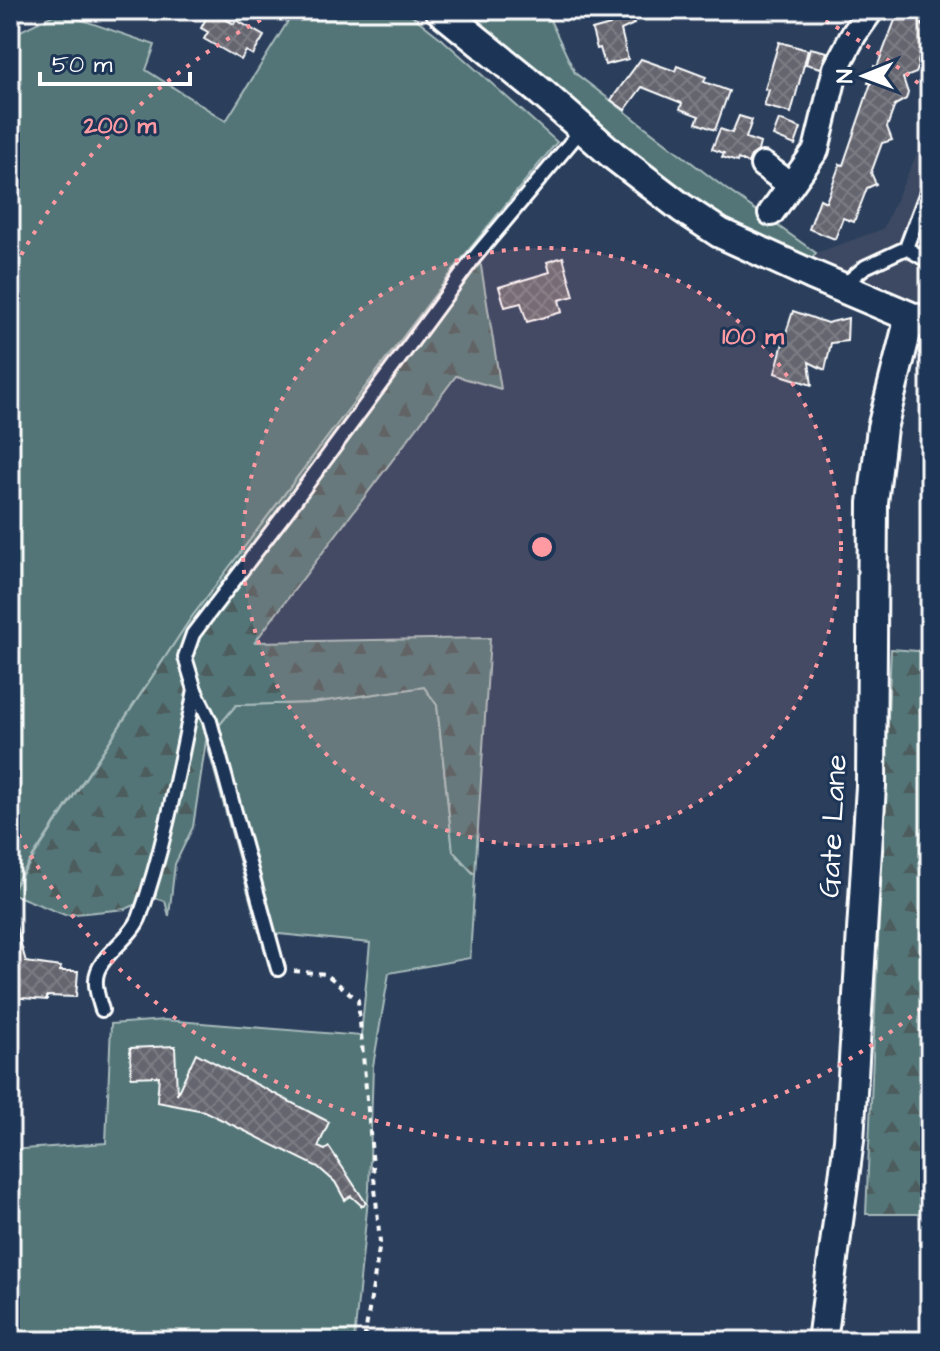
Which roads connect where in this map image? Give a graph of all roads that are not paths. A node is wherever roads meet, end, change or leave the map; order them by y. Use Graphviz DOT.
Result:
graph roads {
  1 [pos="440,10"];
  2 [pos="871,10"];
  3 [pos="582,129"];
  4 [pos="763,165"];
  5 [pos="930,184"];
  6 [pos="791,185"];
  7 [pos="771,213"];
  8 [pos="906,248"];
  9 [pos="930,262"];
  10 [pos="841,287"];
  11 [pos="920,321"];
  12 [pos="195,690"];
  13 [pos="278,969"];
  14 [pos="102,1010"];
  15 [pos="822,1341"];
  1 -- 3 [label="street"];
  2 -- 6 [label="street"];
  3 -- 10 [label="street"];
  3 -- 12 [label="lane"];
  4 -- 6 [label="street"];
  5 -- 8 [label="lane"];
  6 -- 7 [label="street"];
  8 -- 9 [label="lane"];
  8 -- 10 [label="lane"];
  10 -- 11 [label="street"];
  11 -- 15 [label="street, Gate Lane"];
  12 -- 13 [label="lane"];
  12 -- 14 [label="lane"];
}
